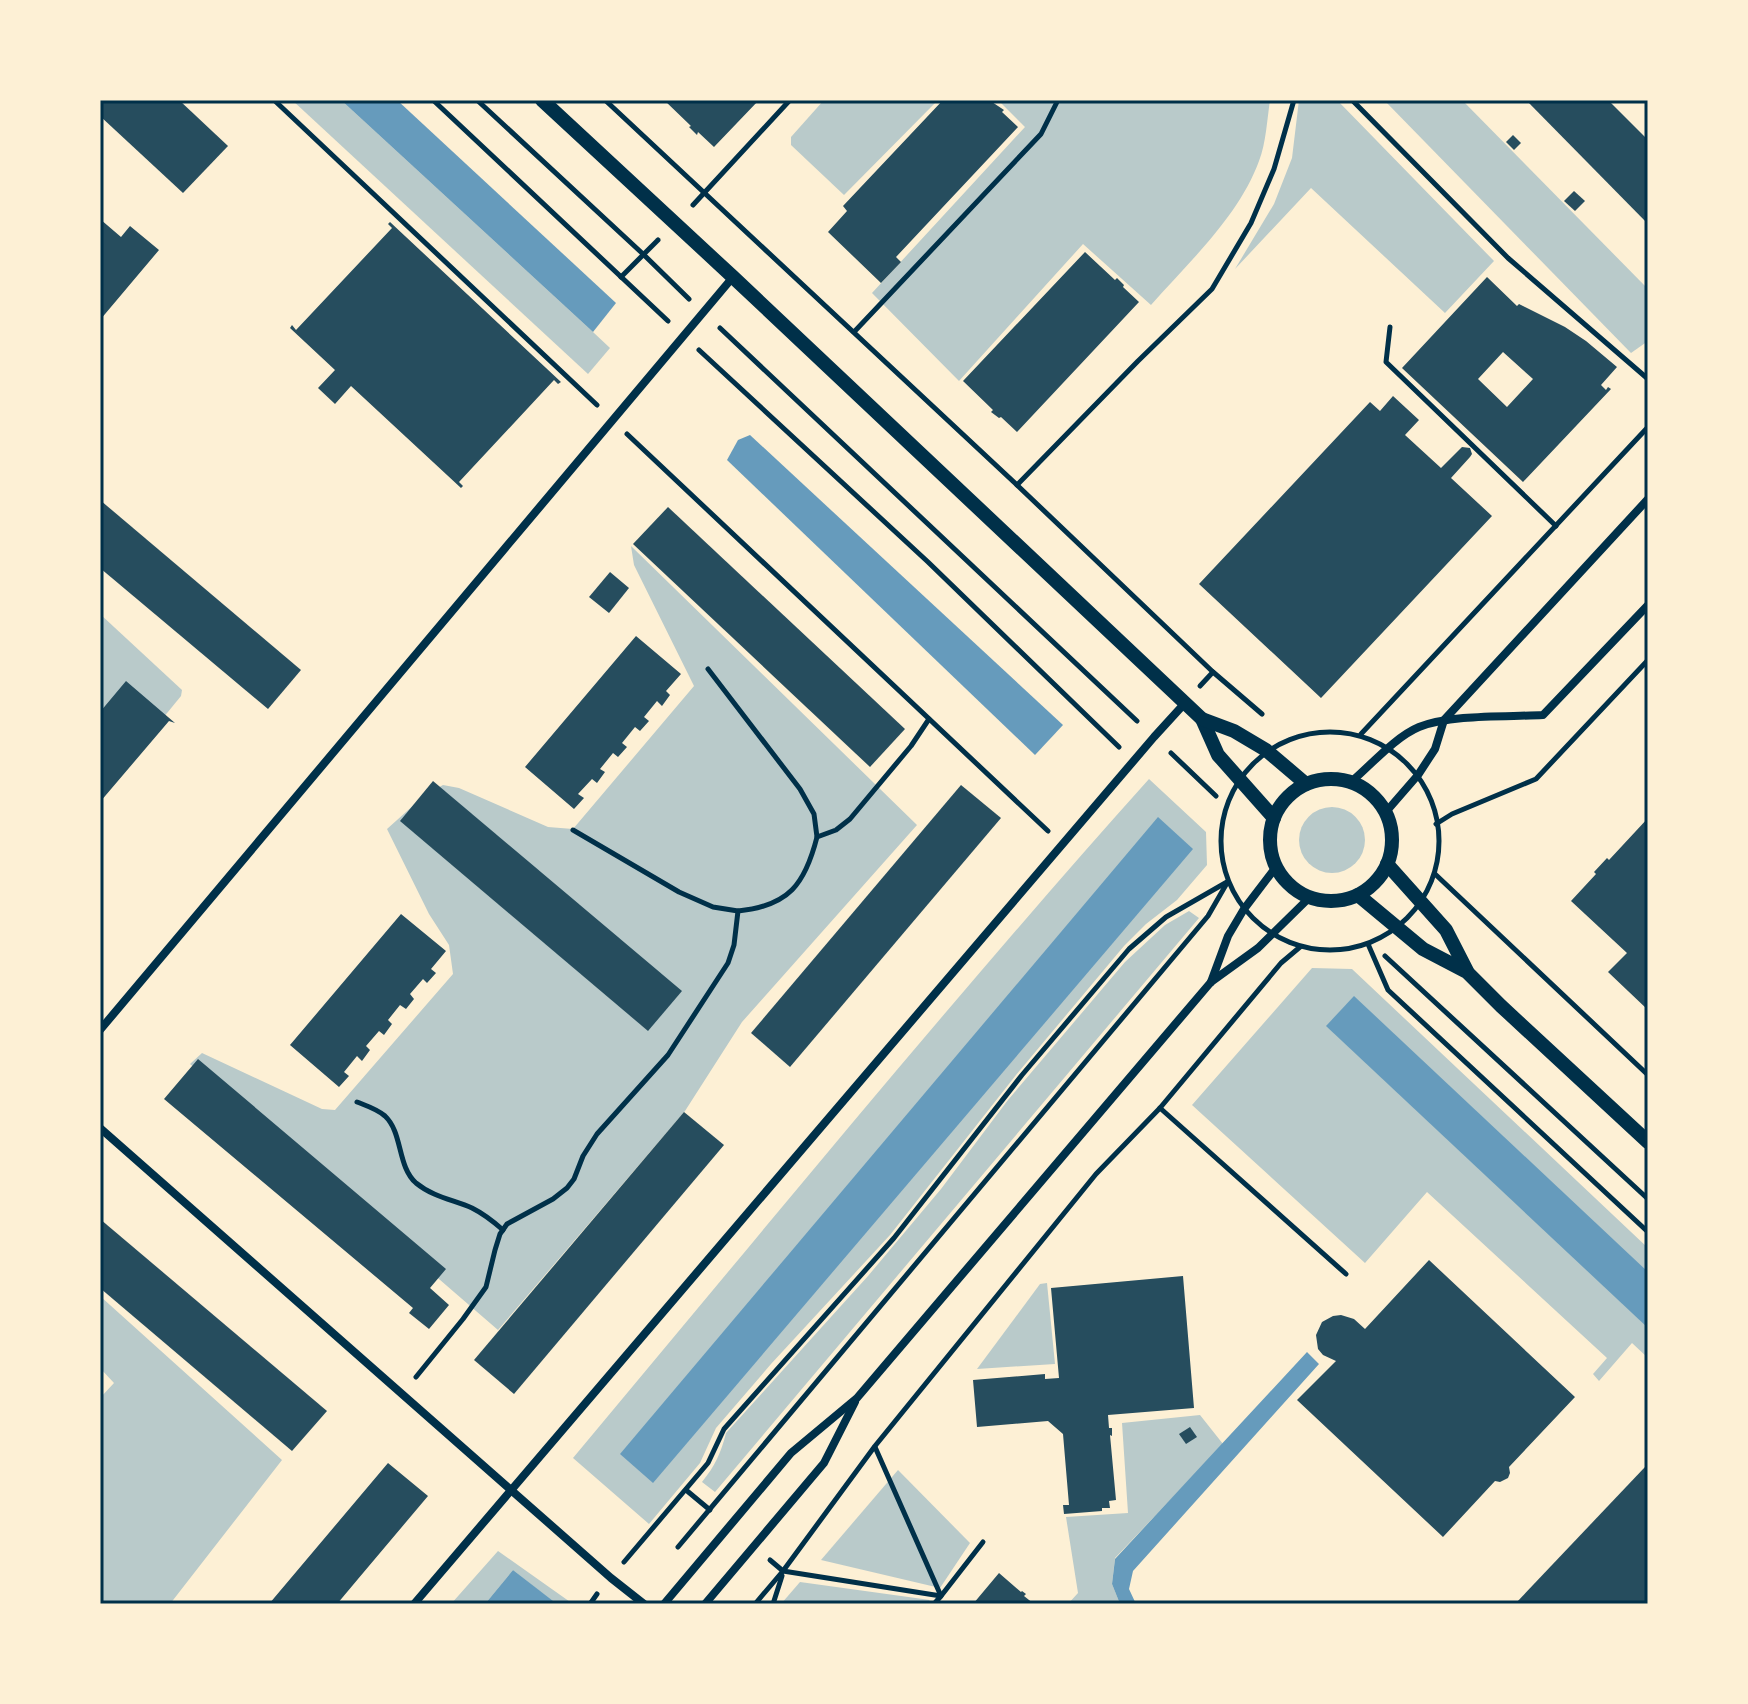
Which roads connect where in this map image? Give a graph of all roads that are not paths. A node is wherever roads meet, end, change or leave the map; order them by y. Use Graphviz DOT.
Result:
graph roads {
  1 [pos="542,100"];
  2 [pos="733,277"];
  3 [pos="1648,499"];
  4 [pos="1648,605"];
  5 [pos="1185,703"];
  6 [pos="1202,719"];
  7 [pos="1444,720"];
  8 [pos="1351,782"];
  9 [pos="1306,784"];
  10 [pos="1385,813"];
  11 [pos="1274,818"];
  12 [pos="1387,864"];
  13 [pos="1276,867"];
  14 [pos="1358,895"];
  15 [pos="1310,897"];
  16 [pos="1467,972"];
  17 [pos="1211,982"];
  18 [pos="100,1030"];
  19 [pos="100,1128"];
  20 [pos="1648,1142"];
  21 [pos="857,1398"];
  22 [pos="511,1489"];
  23 [pos="414,1604"];
  24 [pos="644,1604"];
  25 [pos="664,1604"];
  26 [pos="705,1604"];
  1 -- 2 [label="street"];
  2 -- 5 [label="street"];
  2 -- 18 [label="street"];
  3 -- 7 [label="street"];
  4 -- 7 [label="street"];
  5 -- 6 [label="street"];
  5 -- 22 [label="street"];
  6 -- 9 [label="street"];
  6 -- 11 [label="street"];
  7 -- 8 [label="street"];
  7 -- 10 [label="street"];
  8 -- 9 [label="street"];
  8 -- 10 [label="street"];
  9 -- 11 [label="street"];
  10 -- 12 [label="street"];
  11 -- 13 [label="street"];
  12 -- 14 [label="street"];
  12 -- 16 [label="street"];
  13 -- 15 [label="street"];
  13 -- 17 [label="street"];
  14 -- 15 [label="street"];
  14 -- 16 [label="street"];
  15 -- 17 [label="street"];
  16 -- 20 [label="street"];
  17 -- 21 [label="street"];
  19 -- 22 [label="street"];
  21 -- 25 [label="street"];
  21 -- 26 [label="street"];
  22 -- 23 [label="street"];
  22 -- 24 [label="street"];
}
